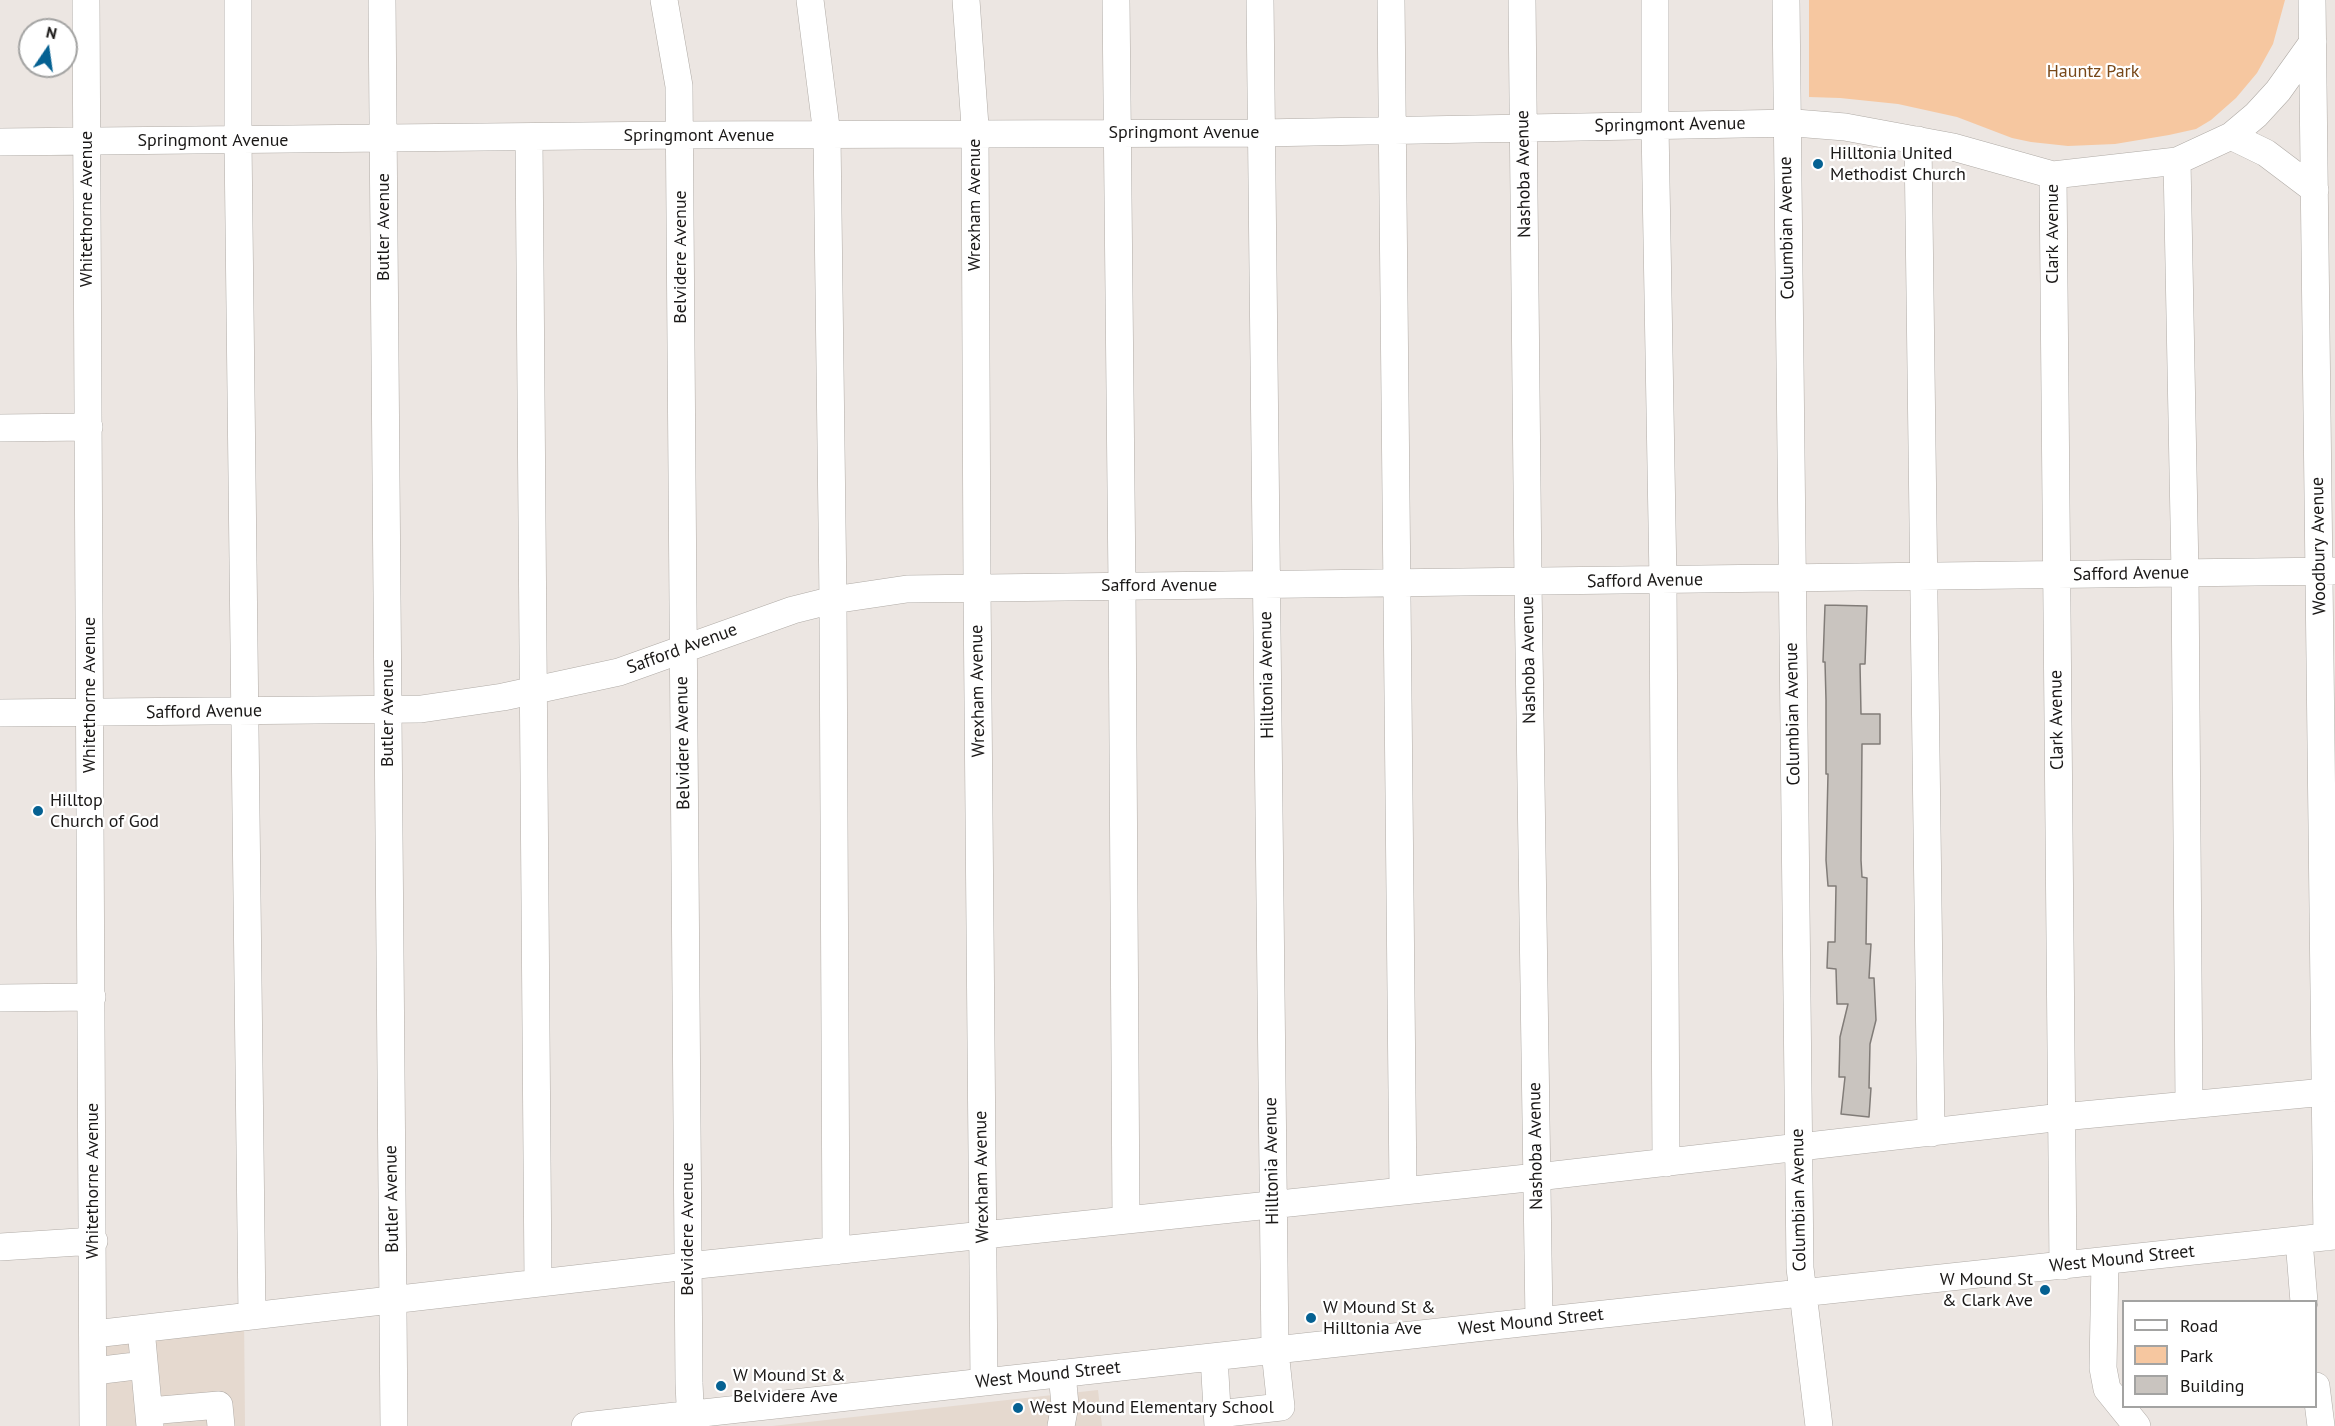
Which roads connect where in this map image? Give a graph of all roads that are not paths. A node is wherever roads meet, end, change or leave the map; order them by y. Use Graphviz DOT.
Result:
graph roads {
  1 [pos="86,0"];
  2 [pos="238,0"];
  3 [pos="382,0"];
  4 [pos="664,0"];
  5 [pos="810,0"];
  6 [pos="966,0"];
  7 [pos="1116,0"];
  8 [pos="1260,0"];
  9 [pos="1390,0"];
  10 [pos="1522,0"];
  11 [pos="1655,0"];
  12 [pos="1786,0"];
  13 [pos="2313,0"];
  14 [pos="2313,42"];
  15 [pos="1786,123"];
  16 [pos="1655,125"];
  17 [pos="1524,127"];
  18 [pos="1390,130"];
  19 [pos="1261,133"];
  20 [pos="975,134"];
  21 [pos="1117,134"];
  22 [pos="680,135"];
  23 [pos="827,135"];
  24 [pos="2231,136"];
  25 [pos="529,138"];
  26 [pos="383,139"];
  27 [pos="1918,140"];
  28 [pos="87,141"];
  29 [pos="238,141"];
  30 [pos="0,142"];
  31 [pos="2177,161"];
  32 [pos="2052,174"];
  33 [pos="2315,190"];
  34 [pos="88,427"];
  35 [pos="0,428"];
  36 [pos="2327,571"];
  37 [pos="2186,573"];
  38 [pos="2056,575"];
  39 [pos="1923,577"];
  40 [pos="1792,579"];
  41 [pos="1663,580"];
  42 [pos="1528,582"];
  43 [pos="1398,584"];
  44 [pos="1266,585"];
  45 [pos="1122,586"];
  46 [pos="977,587"];
  47 [pos="833,600"];
  48 [pos="682,649"];
  49 [pos="533,690"];
  50 [pos="388,709"];
  51 [pos="244,711"];
  52 [pos="0,713"];
  53 [pos="90,713"];
  54 [pos="92,997"];
  55 [pos="0,998"];
  56 [pos="2330,1041"];
  57 [pos="2325,1092"];
  58 [pos="2189,1105"];
  59 [pos="2062,1117"];
  60 [pos="1931,1133"];
  61 [pos="1798,1148"];
  62 [pos="1666,1162"];
  63 [pos="1537,1177"];
  64 [pos="1403,1191"];
  65 [pos="1273,1205"];
  66 [pos="1126,1220"];
  67 [pos="983,1236"];
  68 [pos="2331,1236"];
  69 [pos="94,1240"];
  70 [pos="2299,1240"];
  71 [pos="0,1247"];
  72 [pos="836,1251"];
  73 [pos="2105,1261"];
  74 [pos="688,1266"];
  75 [pos="2063,1266"];
  76 [pos="538,1283"];
  77 [pos="1802,1292"];
  78 [pos="393,1299"];
  79 [pos="2304,1300"];
  80 [pos="252,1316"];
  81 [pos="1539,1321"];
  82 [pos="141,1329"];
  83 [pos="94,1334"];
  84 [pos="1275,1351"];
  85 [pos="1214,1357"];
  86 [pos="144,1365"];
  87 [pos="94,1371"];
  88 [pos="1062,1373"];
  89 [pos="984,1381"];
  90 [pos="2317,1394"];
  91 [pos="2122,1408"];
  92 [pos="2122,1408"];
  93 [pos="149,1419"];
  94 [pos="1218,1420"];
  95 [pos="690,1421"];
  96 [pos="2335,1425"];
  97 [pos="93,1426"];
  98 [pos="221,1426"];
  99 [pos="394,1426"];
  100 [pos="585,1426"];
  101 [pos="1061,1426"];
  102 [pos="1819,1426"];
  103 [pos="2137,1426"];
  104 [pos="2321,1426"];
  105 [pos="2327,1426"];
  1 -- 28 [label="street, Whitethorne Avenue"];
  2 -- 29 [label="street"];
  3 -- 26 [label="street, Butler Avenue"];
  4 -- 22 [label="street, Belvidere Avenue"];
  5 -- 23 [label="street"];
  6 -- 20 [label="street, Wrexham Avenue"];
  7 -- 21 [label="street"];
  8 -- 19 [label="street, Hilltonia Avenue"];
  9 -- 18 [label="street"];
  10 -- 17 [label="street, Nashoba Avenue"];
  11 -- 16 [label="street"];
  12 -- 15 [label="street, Columbian Avenue"];
  13 -- 14 [label="street, Woodbury Avenue"];
  14 -- 24 [label="street, Springmont Avenue"];
  14 -- 33 [label="street, Woodbury Avenue"];
  15 -- 16 [label="street, Springmont Avenue"];
  15 -- 27 [label="street, Springmont Avenue"];
  15 -- 40 [label="street, Columbian Avenue"];
  16 -- 17 [label="street, Springmont Avenue"];
  16 -- 41 [label="street"];
  17 -- 18 [label="street, Springmont Avenue"];
  17 -- 42 [label="street, Nashoba Avenue"];
  18 -- 19 [label="street, Springmont Avenue"];
  18 -- 43 [label="street"];
  19 -- 21 [label="street, Springmont Avenue"];
  19 -- 44 [label="street, Hilltonia Avenue"];
  20 -- 21 [label="street, Springmont Avenue"];
  20 -- 23 [label="street, Springmont Avenue"];
  20 -- 46 [label="street, Wrexham Avenue"];
  21 -- 45 [label="street"];
  22 -- 23 [label="street, Springmont Avenue"];
  22 -- 25 [label="street, Springmont Avenue"];
  22 -- 48 [label="street, Belvidere Avenue"];
  23 -- 47 [label="street"];
  24 -- 31 [label="street, Springmont Avenue"];
  24 -- 33 [label="street"];
  25 -- 26 [label="street, Springmont Avenue"];
  25 -- 49 [label="street"];
  26 -- 29 [label="street, Springmont Avenue"];
  26 -- 50 [label="street, Butler Avenue"];
  27 -- 32 [label="street, Springmont Avenue"];
  27 -- 39 [label="street"];
  28 -- 29 [label="street, Springmont Avenue"];
  28 -- 30 [label="street, Springmont Avenue"];
  28 -- 34 [label="street, Whitethorne Avenue"];
  29 -- 51 [label="street"];
  31 -- 32 [label="street, Springmont Avenue"];
  31 -- 37 [label="street"];
  32 -- 38 [label="street, Clark Avenue"];
  33 -- 36 [label="street, Woodbury Avenue"];
  34 -- 35 [label="street"];
  34 -- 53 [label="street, Whitethorne Avenue"];
  36 -- 37 [label="street, Safford Avenue"];
  36 -- 56 [label="street, Woodbury Avenue"];
  37 -- 38 [label="street, Safford Avenue"];
  37 -- 58 [label="street"];
  38 -- 39 [label="street, Safford Avenue"];
  38 -- 59 [label="street, Clark Avenue"];
  39 -- 40 [label="street, Safford Avenue"];
  39 -- 60 [label="street"];
  40 -- 41 [label="street, Safford Avenue"];
  40 -- 61 [label="street, Columbian Avenue"];
  41 -- 42 [label="street, Safford Avenue"];
  41 -- 62 [label="street"];
  42 -- 43 [label="street, Safford Avenue"];
  42 -- 63 [label="street, Nashoba Avenue"];
  43 -- 44 [label="street, Safford Avenue"];
  43 -- 64 [label="street"];
  44 -- 45 [label="street, Safford Avenue"];
  44 -- 65 [label="street, Hilltonia Avenue"];
  45 -- 46 [label="street, Safford Avenue"];
  45 -- 66 [label="street"];
  46 -- 47 [label="street, Safford Avenue"];
  46 -- 67 [label="street, Wrexham Avenue"];
  47 -- 48 [label="street, Safford Avenue"];
  47 -- 72 [label="street"];
  48 -- 49 [label="street, Safford Avenue"];
  48 -- 74 [label="street, Belvidere Avenue"];
  49 -- 50 [label="street, Safford Avenue"];
  49 -- 76 [label="street"];
  50 -- 51 [label="street, Safford Avenue"];
  50 -- 78 [label="street, Butler Avenue"];
  51 -- 53 [label="street, Safford Avenue"];
  51 -- 80 [label="street"];
  52 -- 53 [label="street, Safford Avenue"];
  53 -- 54 [label="street, Whitethorne Avenue"];
  54 -- 55 [label="street"];
  54 -- 69 [label="street, Whitethorne Avenue"];
  56 -- 57 [label="street, Woodbury Avenue"];
  57 -- 58 [label="street"];
  57 -- 68 [label="street, Woodbury Avenue"];
  58 -- 59 [label="street"];
  59 -- 60 [label="street"];
  59 -- 75 [label="street, Clark Avenue"];
  60 -- 61 [label="street"];
  61 -- 62 [label="street"];
  61 -- 77 [label="street, Columbian Avenue"];
  62 -- 63 [label="street"];
  63 -- 64 [label="street"];
  63 -- 81 [label="street, Nashoba Avenue"];
  64 -- 65 [label="street"];
  65 -- 66 [label="street"];
  65 -- 84 [label="street, Hilltonia Avenue"];
  66 -- 67 [label="street"];
  67 -- 72 [label="street"];
  67 -- 89 [label="street, Wrexham Avenue"];
  68 -- 70 [label="street, West Mound Street"];
  69 -- 71 [label="street"];
  69 -- 83 [label="street, Whitethorne Avenue"];
  70 -- 73 [label="street, West Mound Street"];
  70 -- 79 [label="street"];
  72 -- 74 [label="street"];
  73 -- 75 [label="street, West Mound Street"];
  73 -- 91 [label="street"];
  74 -- 76 [label="street"];
  74 -- 95 [label="street, Belvidere Avenue"];
  75 -- 77 [label="street, West Mound Street"];
  76 -- 78 [label="street"];
  77 -- 81 [label="street, West Mound Street"];
  77 -- 102 [label="street, Columbian Avenue"];
  78 -- 80 [label="street"];
  78 -- 99 [label="street, Butler Avenue"];
  80 -- 82 [label="street"];
  81 -- 84 [label="street, West Mound Street"];
  82 -- 83 [label="street"];
  82 -- 86 [label="street"];
  83 -- 87 [label="street, Whitethorne Avenue"];
  84 -- 85 [label="street, West Mound Street"];
  84 -- 94 [label="street, Hilltonia Avenue"];
  85 -- 88 [label="street, West Mound Street"];
  85 -- 94 [label="street"];
  86 -- 87 [label="street"];
  86 -- 93 [label="street"];
  87 -- 97 [label="street, Whitethorne Avenue"];
  88 -- 89 [label="street, West Mound Street"];
  88 -- 101 [label="street"];
  89 -- 95 [label="street, West Mound Street"];
  90 -- 104 [label="street"];
  92 -- 103 [label="street"];
  93 -- 98 [label="street"];
  95 -- 100 [label="street, West Mound Street"];
  96 -- 105 [label="street"];
}
